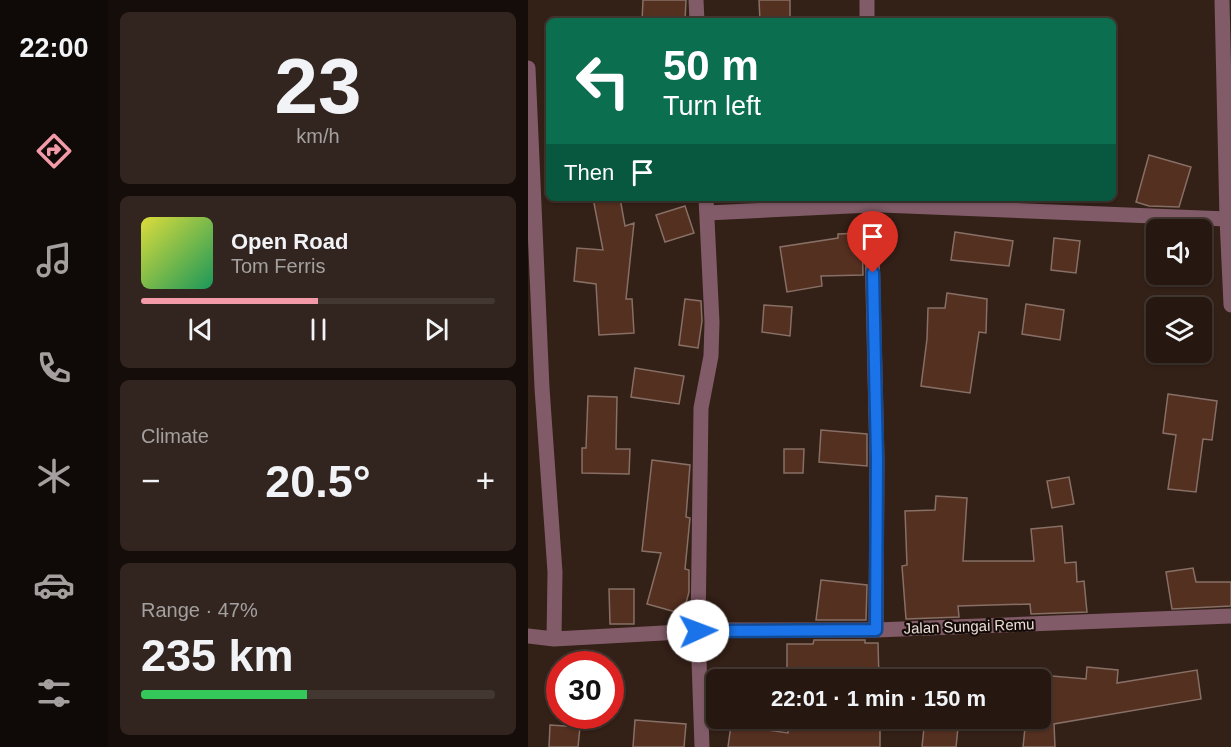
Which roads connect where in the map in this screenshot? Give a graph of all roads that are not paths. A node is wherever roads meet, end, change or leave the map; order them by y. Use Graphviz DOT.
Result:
graph roads {
  1 [pos="696,0"];
  2 [pos="867,0"];
  3 [pos="1222,0"];
  4 [pos="697,18"];
  5 [pos="867,18"];
  6 [pos="528,68"];
  7 [pos="871,201"];
  8 [pos="706,206"];
  9 [pos="1227,219"];
  10 [pos="1231,306"];
  11 [pos="1231,616"];
  12 [pos="876,630"];
  13 [pos="698,631"];
  14 [pos="528,636"];
  15 [pos="554,639"];
  16 [pos="702,747"];
  1 -- 4 [label="street"];
  2 -- 5 [label="street"];
  3 -- 9 [label="street"];
  6 -- 15 [label="street"];
  7 -- 8 [label="street"];
  7 -- 9 [label="street"];
  7 -- 12 [label="street"];
  8 -- 13 [label="street"];
  9 -- 10 [label="street"];
  11 -- 12 [label="street, Jalan Sungai Remu"];
  12 -- 13 [label="street, Jalan Sungai Remu"];
  13 -- 15 [label="street, Jalan Sungai Remu"];
  13 -- 16 [label="street"];
  14 -- 15 [label="street, Jalan Sungai Remu"];
}
